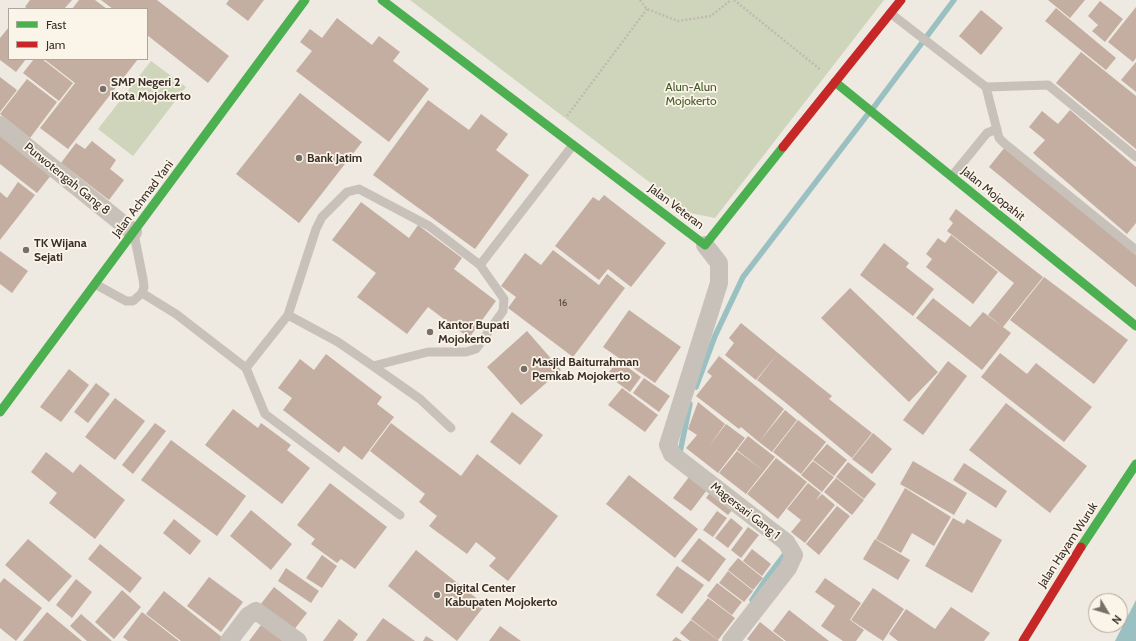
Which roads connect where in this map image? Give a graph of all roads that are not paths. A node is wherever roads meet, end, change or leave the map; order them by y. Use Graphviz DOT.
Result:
graph roads {
  1 [pos="306,0"];
  2 [pos="382,0"];
  3 [pos="900,0"];
  4 [pos="890,13"];
  5 [pos="835,82"];
  6 [pos="986,88"];
  7 [pos="0,125"];
  8 [pos="997,129"];
  9 [pos="573,144"];
  10 [pos="1136,157"];
  11 [pos="952,176"];
  12 [pos="133,232"];
  13 [pos="705,245"];
  14 [pos="1136,250"];
  15 [pos="480,265"];
  16 [pos="95,284"];
  17 [pos="142,293"];
  18 [pos="288,315"];
  19 [pos="1136,326"];
  20 [pos="372,366"];
  21 [pos="246,368"];
  22 [pos="0,412"];
  23 [pos="451,428"];
  24 [pos="1136,464"];
  25 [pos="400,515"];
  26 [pos="228,641"];
  27 [pos="298,641"];
  28 [pos="731,641"];
  29 [pos="1023,641"];
  1 -- 12 [label="street, Jalan Achmad Yani"];
  2 -- 9 [label="street, Jalan Veteran"];
  3 -- 4 [label="street, Jalan Veteran"];
  4 -- 5 [label="street, Jalan Veteran"];
  4 -- 6 [label="lane"];
  5 -- 11 [label="street, Jalan Mojopahit"];
  5 -- 13 [label="street, Jalan Veteran"];
  6 -- 8 [label="lane"];
  6 -- 10 [label="lane"];
  7 -- 12 [label="street, Purwotengah Gang 8"];
  8 -- 11 [label="lane"];
  8 -- 14 [label="lane"];
  9 -- 13 [label="street, Jalan Veteran"];
  9 -- 15 [label="lane"];
  11 -- 19 [label="street, Jalan Mojopahit"];
  12 -- 16 [label="street, Jalan Achmad Yani"];
  12 -- 17 [label="lane"];
  13 -- 28 [label="street, Magersari Gang 1"];
  15 -- 18 [label="lane"];
  15 -- 20 [label="lane"];
  16 -- 17 [label="lane"];
  16 -- 22 [label="street, Jalan Achmad Yani"];
  17 -- 21 [label="lane"];
  18 -- 20 [label="lane"];
  18 -- 21 [label="lane"];
  20 -- 23 [label="lane"];
  21 -- 25 [label="lane"];
  24 -- 29 [label="street, Jalan Hayam Wuruk"];
  26 -- 27 [label="street"];
}
